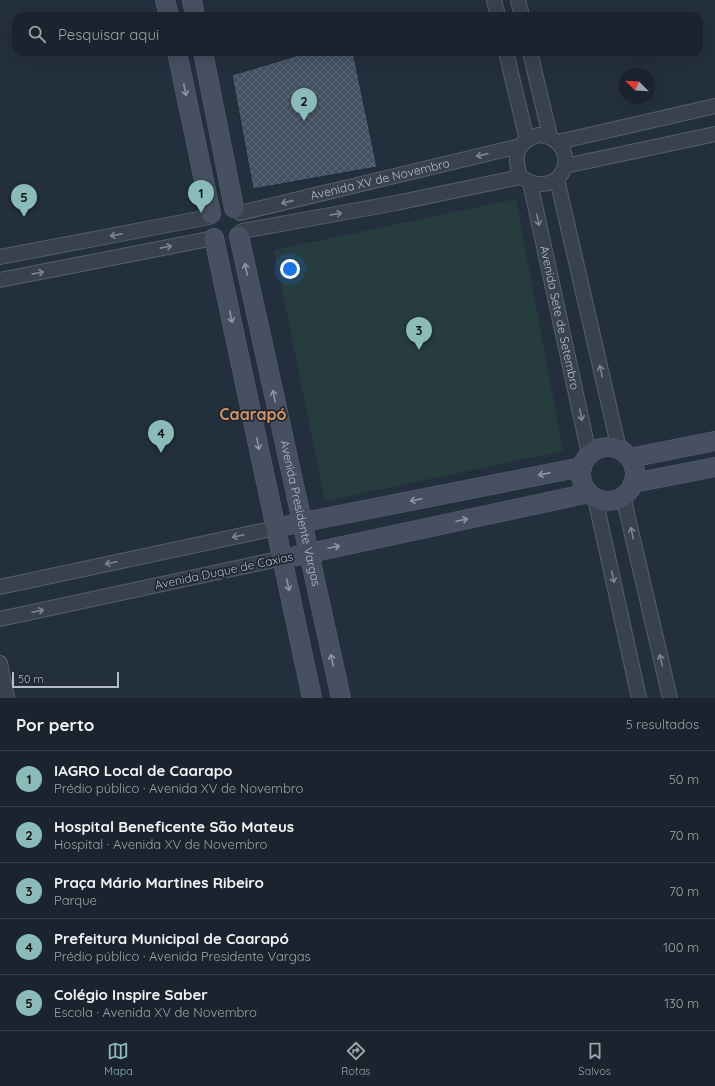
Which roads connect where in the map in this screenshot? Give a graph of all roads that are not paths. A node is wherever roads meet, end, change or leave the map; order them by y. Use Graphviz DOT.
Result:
graph roads {
  1 [pos="165,0"];
  2 [pos="192,0"];
  3 [pos="494,0"];
  4 [pos="518,0"];
  5 [pos="168,12"];
  6 [pos="194,12"];
  7 [pos="497,12"];
  8 [pos="521,12"];
  9 [pos="177,56"];
  10 [pos="204,56"];
  11 [pos="507,56"];
  12 [pos="531,56"];
  13 [pos="715,106"];
  14 [pos="715,134"];
  15 [pos="554,139"];
  16 [pos="523,143"];
  17 [pos="565,166"];
  18 [pos="557,179"];
  19 [pos="525,180"];
  20 [pos="210,215"];
  21 [pos="239,222"];
  22 [pos="214,238"];
  23 [pos="0,257"];
  24 [pos="0,280"];
  25 [pos="715,441"];
  26 [pos="624,454"];
  27 [pos="586,460"];
  28 [pos="715,466"];
  29 [pos="628,490"];
  30 [pos="592,495"];
  31 [pos="302,523"];
  32 [pos="276,528"];
  33 [pos="309,553"];
  34 [pos="283,558"];
  35 [pos="0,587"];
  36 [pos="0,619"];
  37 [pos="0,663"];
  38 [pos="7,698"];
  39 [pos="312,698"];
  40 [pos="341,698"];
  41 [pos="639,698"];
  42 [pos="670,698"];
  1 -- 5 [label="main road"];
  2 -- 6 [label="main road"];
  3 -- 7 [label="street"];
  4 -- 8 [label="street"];
  9 -- 20 [label="main road, one-way"];
  10 -- 21 [label="main road, Avenida Presidente Vargas"];
  11 -- 16 [label="street"];
  12 -- 15 [label="street"];
  13 -- 15 [label="street"];
  14 -- 17 [label="street"];
  15 -- 16 [label="street"];
  15 -- 17 [label="street"];
  16 -- 19 [label="street"];
  16 -- 21 [label="street, Avenida XV de Novembro, one-way"];
  17 -- 18 [label="street"];
  18 -- 19 [label="street"];
  26 -- 18 [label="street, one-way"];
  21 -- 19 [label="street, Avenida XV de Novembro, one-way"];
  19 -- 27 [label="street, Avenida Sete de Setembro, one-way"];
  20 -- 21 [label="main road"];
  20 -- 22 [label="main road"];
  20 -- 23 [label="street, one-way"];
  21 -- 22 [label="main road"];
  31 -- 21 [label="main road, Avenida Presidente Vargas, one-way"];
  24 -- 22 [label="street, one-way"];
  22 -- 32 [label="main road, one-way"];
  25 -- 26 [label="main road"];
  26 -- 27 [label="main road"];
  26 -- 29 [label="main road"];
  27 -- 30 [label="main road"];
  27 -- 31 [label="main road, one-way"];
  28 -- 29 [label="main road"];
  29 -- 30 [label="main road"];
  42 -- 29 [label="street, one-way"];
  33 -- 30 [label="main road, Avenida Duque de Caxias, one-way"];
  30 -- 41 [label="street, one-way"];
  31 -- 32 [label="main road"];
  31 -- 33 [label="main road, Avenida Presidente Vargas"];
  32 -- 34 [label="main road"];
  32 -- 35 [label="street, one-way"];
  33 -- 34 [label="main road, Avenida Duque de Caxias"];
  40 -- 33 [label="main road, Avenida Presidente Vargas, one-way"];
  36 -- 34 [label="street, Avenida Duque de Caxias, one-way"];
  34 -- 39 [label="main road, one-way"];
  37 -- 38 [label="street"];
}
